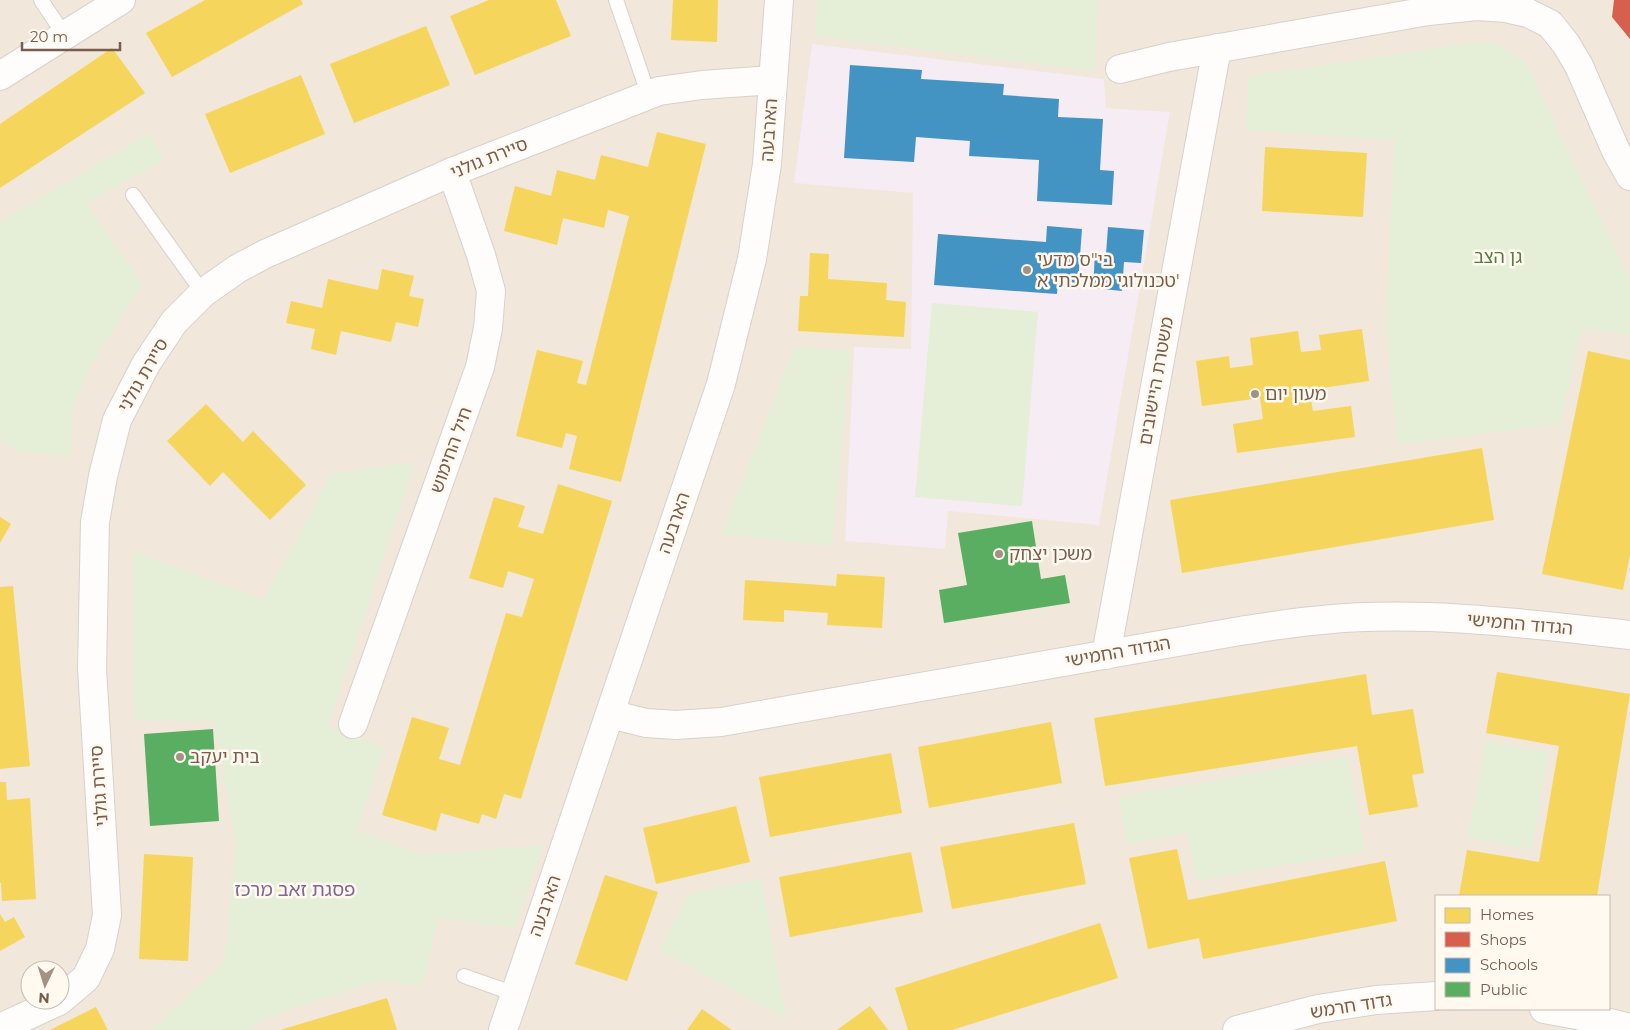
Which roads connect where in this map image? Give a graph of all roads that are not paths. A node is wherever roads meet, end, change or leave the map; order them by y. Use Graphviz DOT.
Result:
graph roads {
  1 [pos="41,0"];
  2 [pos="121,0"];
  3 [pos="616,0"];
  4 [pos="779,0"];
  5 [pos="65,36"];
  6 [pos="1218,48"];
  7 [pos="1120,68"];
  8 [pos="0,76"];
  9 [pos="773,80"];
  10 [pos="649,96"];
  11 [pos="452,172"];
  12 [pos="1630,176"];
  13 [pos="133,195"];
  14 [pos="203,293"];
  15 [pos="1630,635"];
  16 [pos="1106,654"];
  17 [pos="610,714"];
  18 [pos="353,724"];
  19 [pos="464,976"];
  20 [pos="515,994"];
  21 [pos="1435,996"];
  22 [pos="1550,1010"];
  23 [pos="1629,1024"];
  24 [pos="0,1028"];
  25 [pos="503,1030"];
  26 [pos="1237,1030"];
  1 -- 5 [label="lane"];
  2 -- 5 [label="street"];
  3 -- 10 [label="lane"];
  4 -- 9 [label="street, הארבעה"];
  5 -- 8 [label="street"];
  6 -- 7 [label="street"];
  6 -- 12 [label="street"];
  6 -- 16 [label="street, משטרת היישובים"];
  9 -- 10 [label="street, סיירת גולני"];
  9 -- 17 [label="street, הארבעה"];
  10 -- 11 [label="street, סיירת גולני"];
  11 -- 14 [label="street, סיירת גולני"];
  11 -- 18 [label="street, חיל החימוש"];
  13 -- 14 [label="lane"];
  14 -- 24 [label="street, סיירת גולני"];
  15 -- 16 [label="street, הגדוד החמישי"];
  16 -- 17 [label="street, הגדוד החמישי"];
  17 -- 20 [label="street, הארבעה"];
  19 -- 20 [label="lane"];
  20 -- 25 [label="street, הארבעה"];
  21 -- 26 [label="street, גדוד חרמש"];
  22 -- 23 [label="street"];
}
